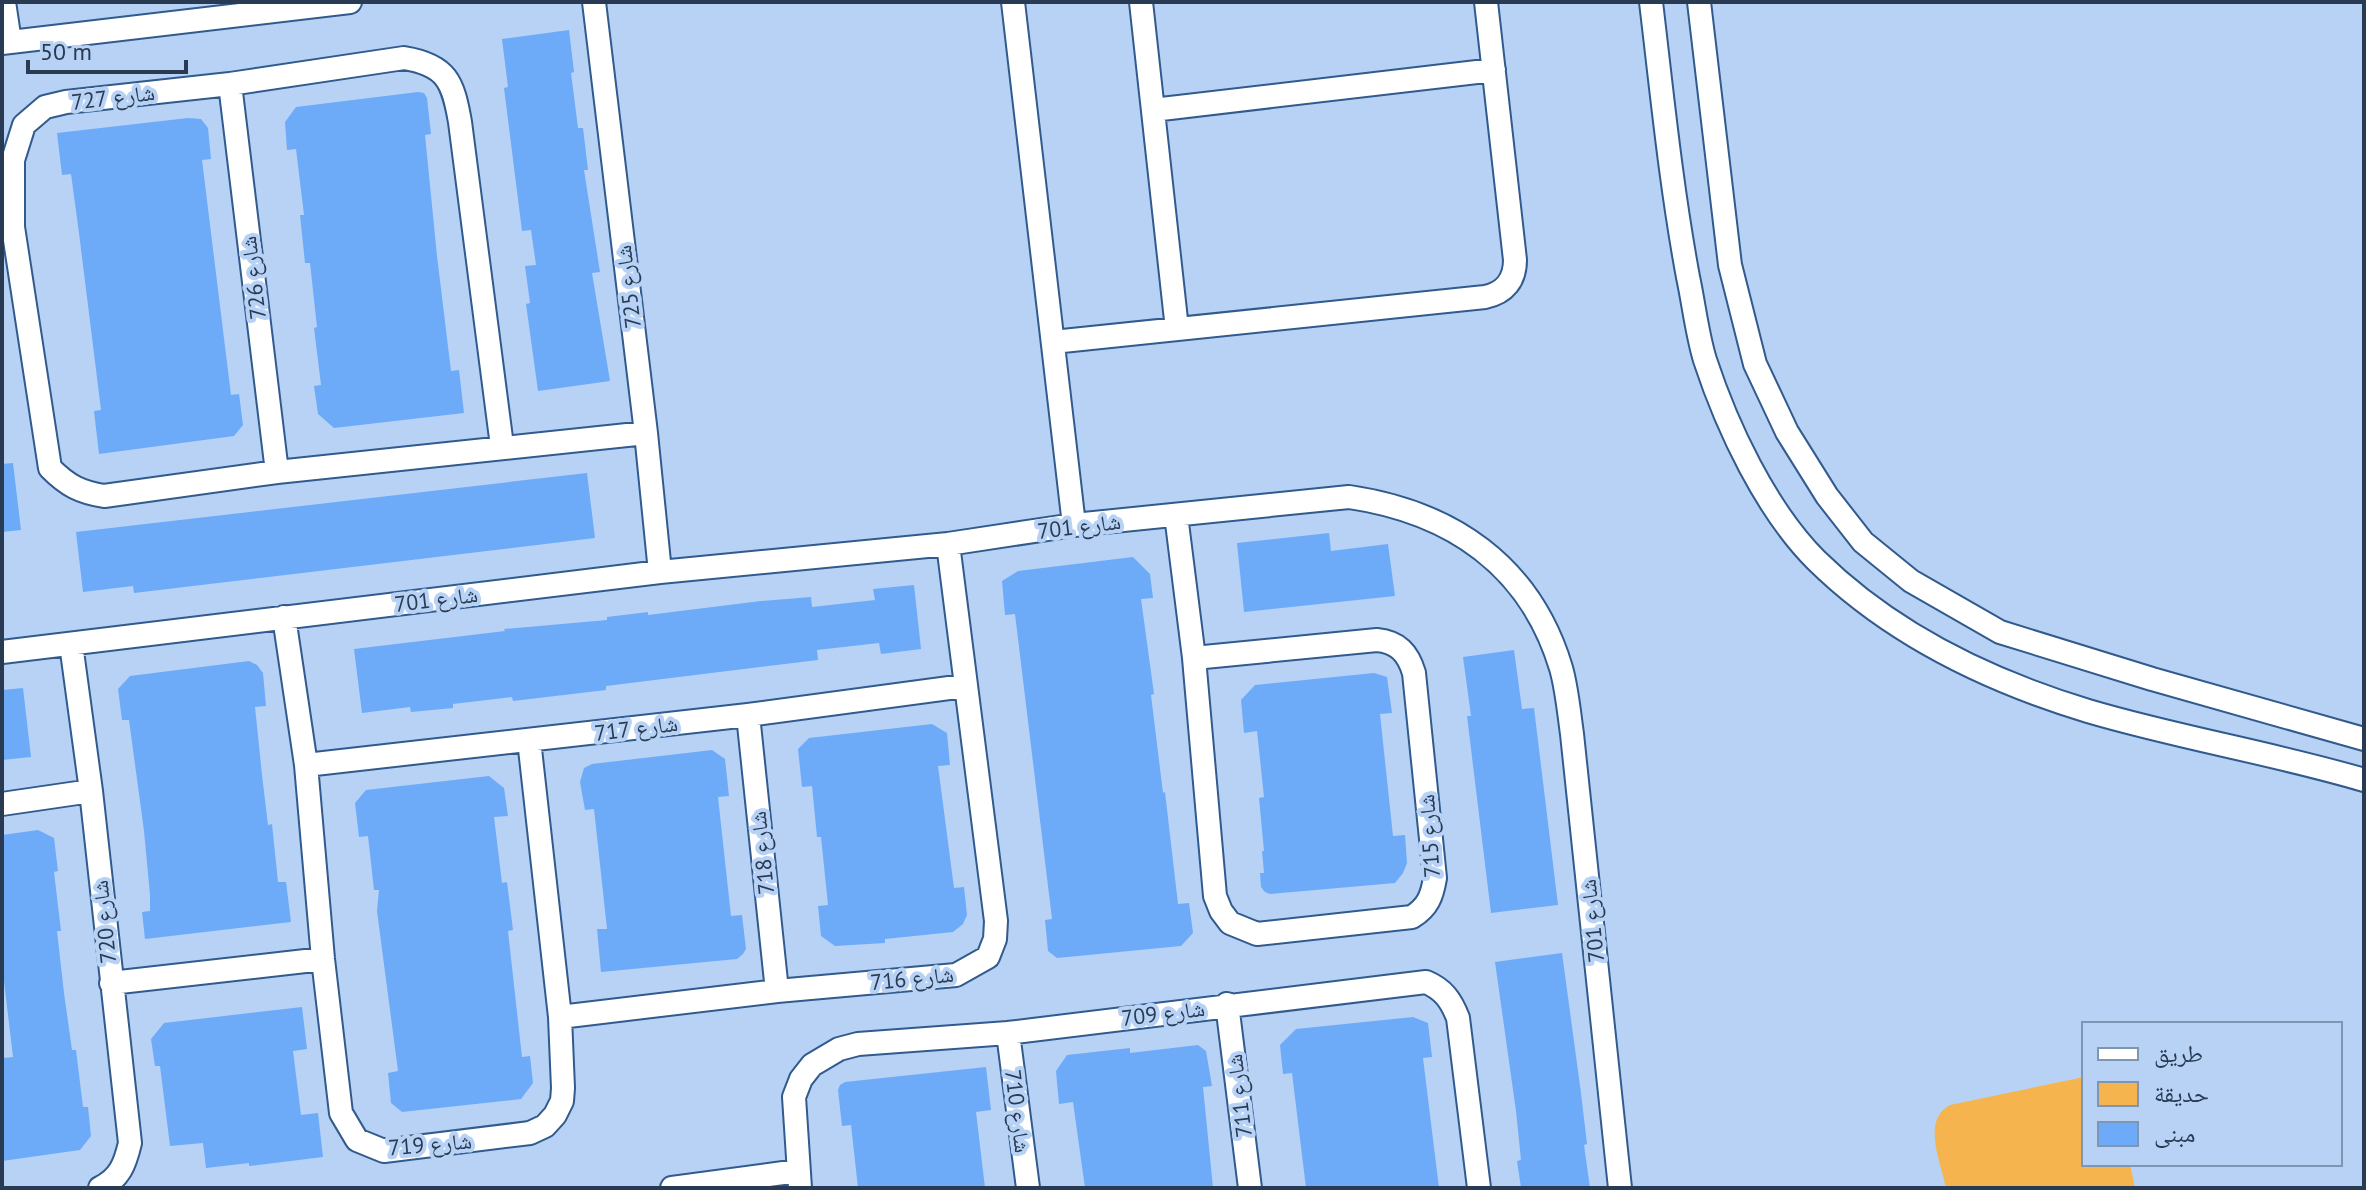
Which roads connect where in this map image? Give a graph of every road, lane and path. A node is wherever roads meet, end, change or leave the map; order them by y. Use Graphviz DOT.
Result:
graph roads {
  1 [pos="4,2"];
  2 [pos="350,2"];
  3 [pos="594,2"];
  4 [pos="1013,2"];
  5 [pos="1141,2"];
  6 [pos="1486,2"];
  7 [pos="1651,2"];
  8 [pos="1699,2"];
  9 [pos="219,9"];
  10 [pos="6,42"];
  11 [pos="1494,70"];
  12 [pos="230,84"];
  13 [pos="1153,110"];
  14 [pos="7,228"];
  15 [pos="1177,329"];
  16 [pos="1053,342"];
  17 [pos="646,433"];
  18 [pos="502,446"];
  19 [pos="277,472"];
  20 [pos="1176,515"];
  21 [pos="1074,525"];
  22 [pos="948,544"];
  23 [pos="660,572"];
  24 [pos="284,617"];
  25 [pos="71,644"];
  26 [pos="2,652"];
  27 [pos="1194,658"];
  28 [pos="964,686"];
  29 [pos="748,715"];
  30 [pos="2364,739"];
  31 [pos="529,740"];
  32 [pos="306,765"];
  33 [pos="2364,780"];
  34 [pos="91,791"];
  35 [pos="2,804"];
  36 [pos="323,959"];
  37 [pos="111,983"];
  38 [pos="777,991"];
  39 [pos="1227,1004"];
  40 [pos="560,1017"];
  41 [pos="1008,1033"];
  42 [pos="799,1180"];
  43 [pos="100,1188"];
  44 [pos="672,1188"];
  45 [pos="1028,1188"];
  46 [pos="1250,1188"];
  47 [pos="1479,1188"];
  48 [pos="1620,1188"];
  1 -- 10 [label="street"];
  2 -- 9 [label="street"];
  3 -- 17 [label="street, شارع 725"];
  4 -- 16 [label="street"];
  5 -- 13 [label="street"];
  6 -- 11 [label="street"];
  7 -- 33 [label="street"];
  8 -- 30 [label="street"];
  9 -- 10 [label="street"];
  11 -- 13 [label="street"];
  11 -- 15 [label="street"];
  12 -- 14 [label="street, شارع 727"];
  12 -- 18 [label="street, شارع 727"];
  12 -- 19 [label="street, شارع 726"];
  13 -- 15 [label="street"];
  14 -- 19 [label="street, شارع 727"];
  15 -- 16 [label="street"];
  16 -- 21 [label="street"];
  17 -- 18 [label="street, شارع 727"];
  17 -- 23 [label="street, شارع 725"];
  18 -- 19 [label="street, شارع 727"];
  20 -- 21 [label="street, شارع 701"];
  20 -- 27 [label="street, شارع 715"];
  20 -- 48 [label="street, شارع 701"];
  21 -- 22 [label="street, شارع 701"];
  22 -- 23 [label="street, شارع 701"];
  22 -- 28 [label="street, شارع 716"];
  23 -- 24 [label="street, شارع 701"];
  24 -- 25 [label="street, شارع 701"];
  24 -- 32 [label="street, شارع 719"];
  25 -- 26 [label="street, شارع 701"];
  25 -- 34 [label="street, شارع 720"];
  27 -- 27 [label="street, شارع 715"];
  28 -- 29 [label="street, شارع 717"];
  28 -- 38 [label="street, شارع 716"];
  29 -- 31 [label="street, شارع 717"];
  29 -- 38 [label="street, شارع 718"];
  31 -- 32 [label="street, شارع 717"];
  31 -- 40 [label="street, شارع 719"];
  32 -- 36 [label="street, شارع 719"];
  34 -- 35 [label="street"];
  34 -- 37 [label="street, شارع 720"];
  36 -- 37 [label="street"];
  36 -- 40 [label="street, شارع 719"];
  37 -- 43 [label="street, شارع 720"];
  38 -- 40 [label="street, شارع 716"];
  39 -- 41 [label="street, شارع 709"];
  39 -- 46 [label="street, شارع 711"];
  39 -- 47 [label="street, شارع 709"];
  41 -- 42 [label="street, شارع 709"];
  41 -- 45 [label="street, شارع 710"];
  42 -- 44 [label="street"];
}
